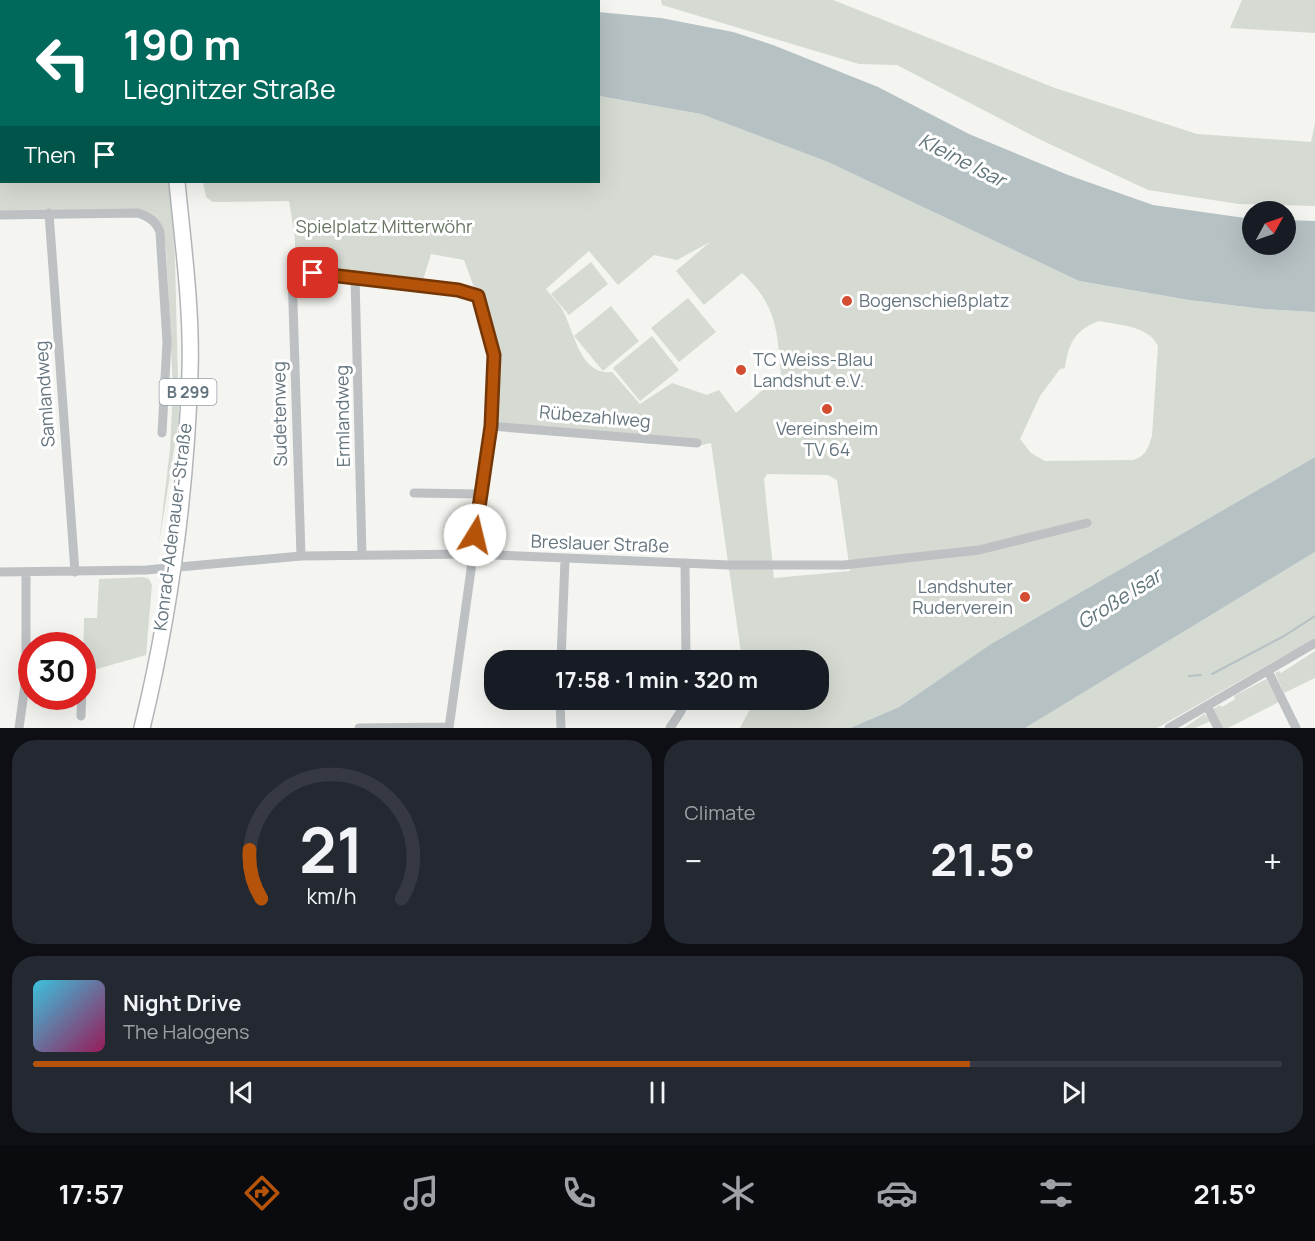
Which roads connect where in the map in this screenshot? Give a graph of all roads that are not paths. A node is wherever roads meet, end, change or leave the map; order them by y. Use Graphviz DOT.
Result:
graph roads {
  1 [pos="177,183"];
  2 [pos="49,213"];
  3 [pos="0,215"];
  4 [pos="355,277"];
  5 [pos="491,426"];
  6 [pos="162,433"];
  7 [pos="697,443"];
  8 [pos="414,493"];
  9 [pos="481,494"];
  10 [pos="1087,523"];
  11 [pos="472,554"];
  12 [pos="362,555"];
  13 [pos="301,556"];
  14 [pos="565,560"];
  15 [pos="684,563"];
  16 [pos="172,567"];
  17 [pos="0,572"];
  18 [pos="26,572"];
  19 [pos="75,573"];
  20 [pos="28,632"];
  21 [pos="1315,643"];
  22 [pos="561,650"];
  23 [pos="686,650"];
  24 [pos="1269,671"];
  25 [pos="1207,706"];
  26 [pos="23,710"];
  27 [pos="81,710"];
  28 [pos="561,710"];
  29 [pos="680,710"];
  30 [pos="81,716"];
  31 [pos="449,727"];
  32 [pos="671,727"];
  33 [pos="19,728"];
  34 [pos="142,728"];
  35 [pos="359,728"];
  36 [pos="561,728"];
  37 [pos="1169,728"];
  38 [pos="1218,728"];
  39 [pos="1296,728"];
  1 -- 16 [label="main road, Konrad-Adenauer-Straße / B 299"];
  2 -- 3 [label="street"];
  2 -- 6 [label="street"];
  2 -- 19 [label="street, Samlandweg"];
  4 -- 5 [label="street"];
  4 -- 12 [label="street, Ermlandweg"];
  4 -- 13 [label="street, Sudetenweg"];
  5 -- 7 [label="street, Rübezahlweg"];
  5 -- 9 [label="street"];
  8 -- 9 [label="street"];
  9 -- 11 [label="street"];
  10 -- 15 [label="street, Breslauer Straße"];
  11 -- 12 [label="street, Breslauer Straße"];
  11 -- 14 [label="street, Breslauer Straße"];
  11 -- 31 [label="street"];
  12 -- 13 [label="street, Breslauer Straße"];
  13 -- 16 [label="street, Breslauer Straße"];
  14 -- 15 [label="street, Breslauer Straße"];
  14 -- 22 [label="street"];
  15 -- 23 [label="street"];
  16 -- 19 [label="street, Breslauer Straße"];
  16 -- 34 [label="main road, Konrad-Adenauer-Straße / B 299"];
  17 -- 18 [label="street, Breslauer Straße"];
  18 -- 19 [label="street, Breslauer Straße"];
  18 -- 20 [label="street"];
  21 -- 24 [label="street"];
  24 -- 25 [label="street"];
  24 -- 39 [label="street"];
  25 -- 37 [label="street"];
  25 -- 38 [label="street"];
  26 -- 33 [label="street"];
  27 -- 30 [label="street"];
  28 -- 36 [label="street"];
  29 -- 32 [label="street"];
  31 -- 35 [label="street"];
}
